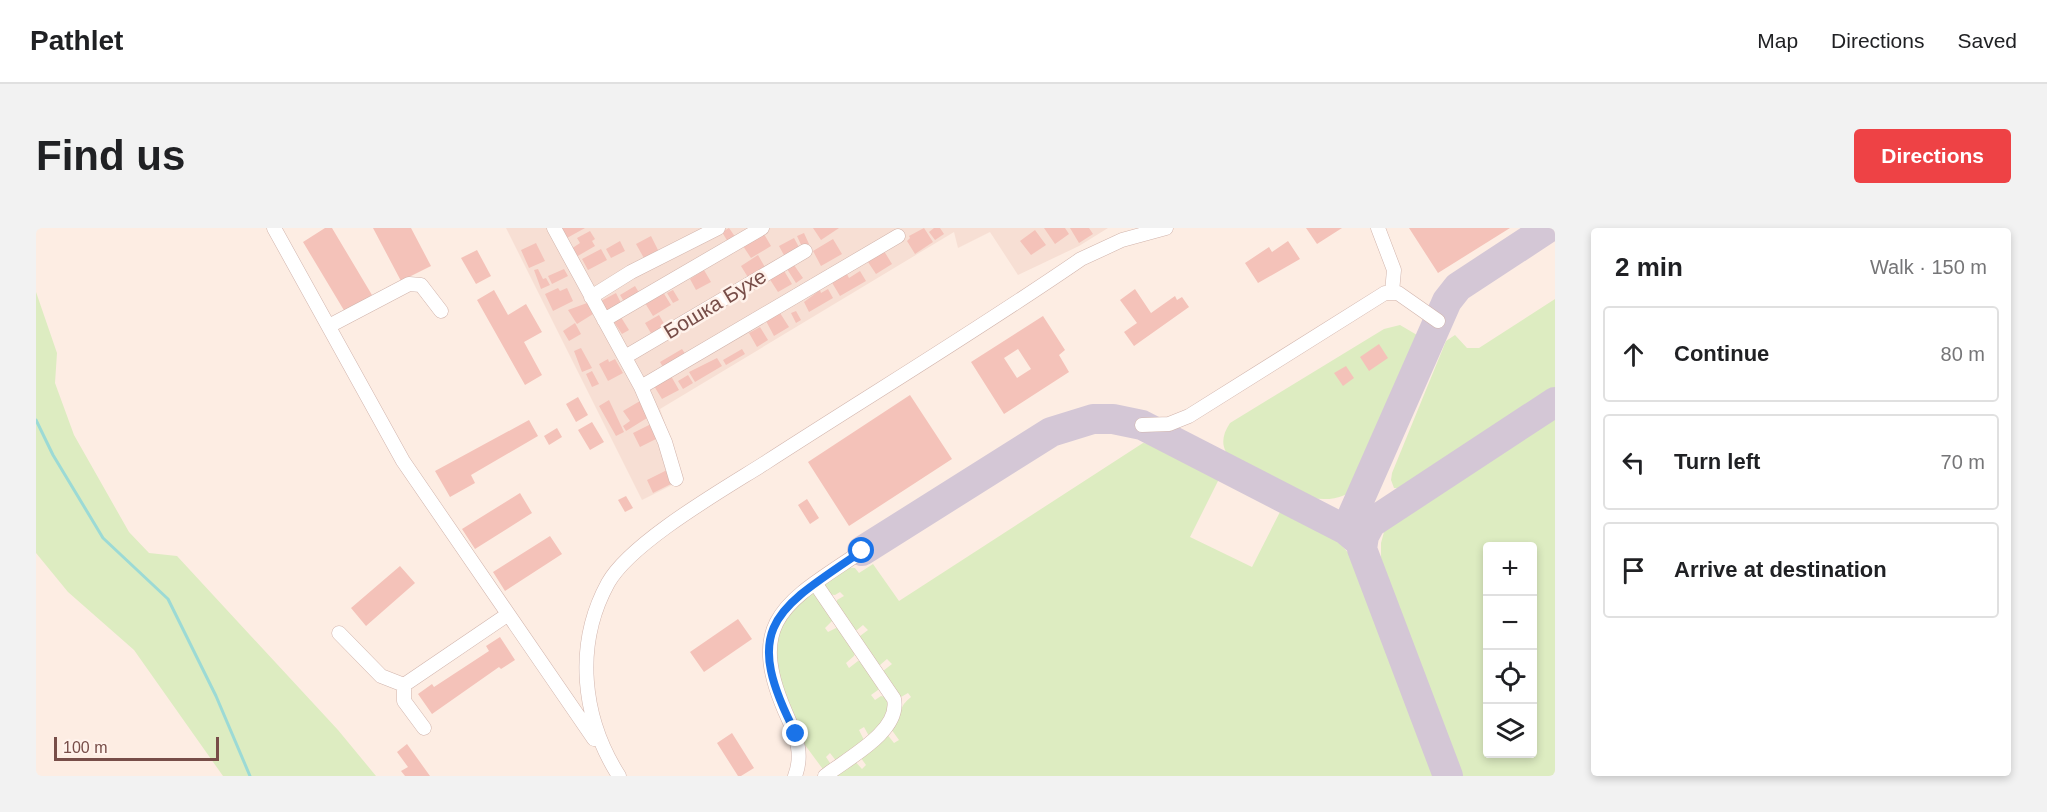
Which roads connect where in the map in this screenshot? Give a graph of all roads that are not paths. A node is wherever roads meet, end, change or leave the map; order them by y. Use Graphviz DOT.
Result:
graph roads {
  1 [pos="274,228"];
  2 [pos="554,228"];
  3 [pos="718,228"];
  4 [pos="762,228"];
  5 [pos="1166,228"];
  6 [pos="1378,228"];
  7 [pos="898,236"];
  8 [pos="805,250"];
  9 [pos="1392,291"];
  10 [pos="591,297"];
  11 [pos="441,311"];
  12 [pos="603,320"];
  13 [pos="1438,321"];
  14 [pos="329,326"];
  15 [pos="625,357"];
  16 [pos="642,387"];
  17 [pos="1142,425"];
  18 [pos="676,478"];
  19 [pos="862,551"];
  20 [pos="815,583"];
  21 [pos="507,615"];
  22 [pos="339,633"];
  23 [pos="404,685"];
  24 [pos="424,728"];
  25 [pos="612,764"];
  26 [pos="620,776"];
  27 [pos="795,776"];
  28 [pos="825,776"];
  1 -- 14 [label="street"];
  2 -- 10 [label="street"];
  3 -- 10 [label="street"];
  4 -- 12 [label="street"];
  5 -- 25 [label="street"];
  6 -- 9 [label="street"];
  7 -- 16 [label="street"];
  8 -- 15 [label="street, Бошка Бухе"];
  9 -- 13 [label="street"];
  9 -- 17 [label="street"];
  10 -- 12 [label="street"];
  11 -- 14 [label="street"];
  12 -- 15 [label="street"];
  14 -- 21 [label="street"];
  15 -- 16 [label="street"];
  16 -- 18 [label="street"];
  19 -- 20 [label="street"];
  20 -- 27 [label="street"];
  20 -- 28 [label="street"];
  21 -- 23 [label="street"];
  21 -- 25 [label="street"];
  22 -- 23 [label="street"];
  23 -- 24 [label="street"];
  25 -- 26 [label="street"];
}
